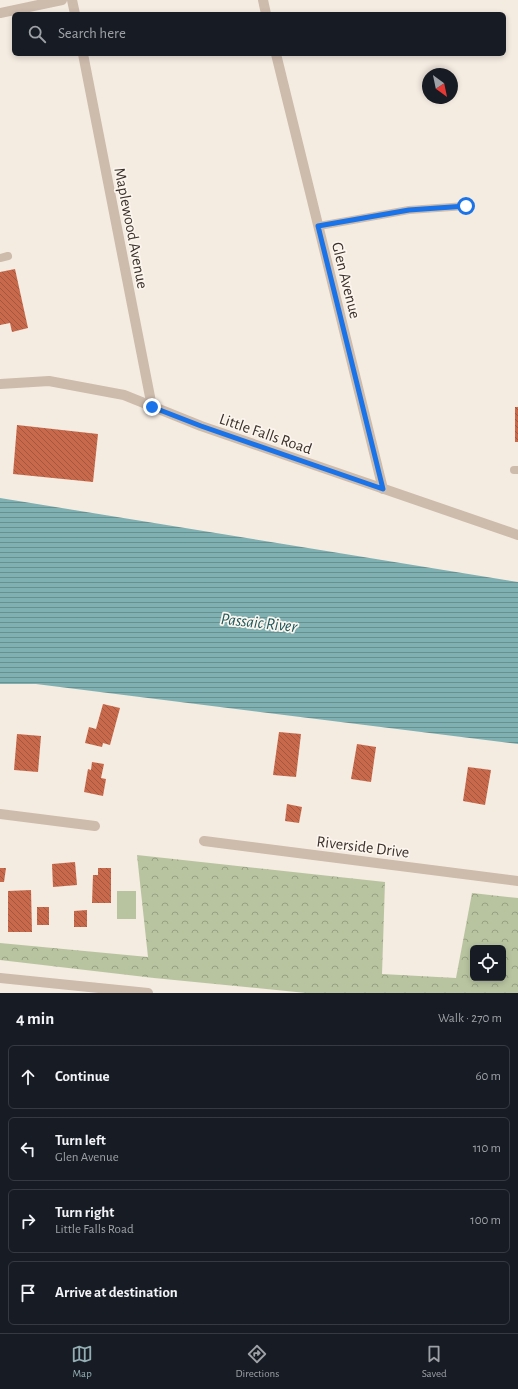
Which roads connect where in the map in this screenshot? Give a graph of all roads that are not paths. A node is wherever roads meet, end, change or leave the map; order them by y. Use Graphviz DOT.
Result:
graph roads {
  1 [pos="62,0"];
  2 [pos="72,0"];
  3 [pos="263,0"];
  4 [pos="75,12"];
  5 [pos="266,12"];
  6 [pos="0,13"];
  7 [pos="83,56"];
  8 [pos="276,56"];
  9 [pos="466,206"];
  10 [pos="318,226"];
  11 [pos="0,384"];
  12 [pos="152,407"];
  13 [pos="383,489"];
  14 [pos="518,535"];
  15 [pos="0,814"];
  16 [pos="95,826"];
  17 [pos="204,841"];
  18 [pos="518,880"];
  19 [pos="0,978"];
  20 [pos="148,993"];
  1 -- 6 [label="street"];
  2 -- 4 [label="street"];
  3 -- 5 [label="street"];
  7 -- 12 [label="street, Maplewood Avenue"];
  8 -- 10 [label="street, Glen Avenue"];
  9 -- 10 [label="lane"];
  10 -- 13 [label="street, Glen Avenue"];
  11 -- 12 [label="street, Little Falls Road"];
  12 -- 13 [label="street, Little Falls Road"];
  13 -- 14 [label="street, Little Falls Road"];
  15 -- 16 [label="street"];
  17 -- 18 [label="street, Riverside Drive"];
  19 -- 20 [label="street"];
}
